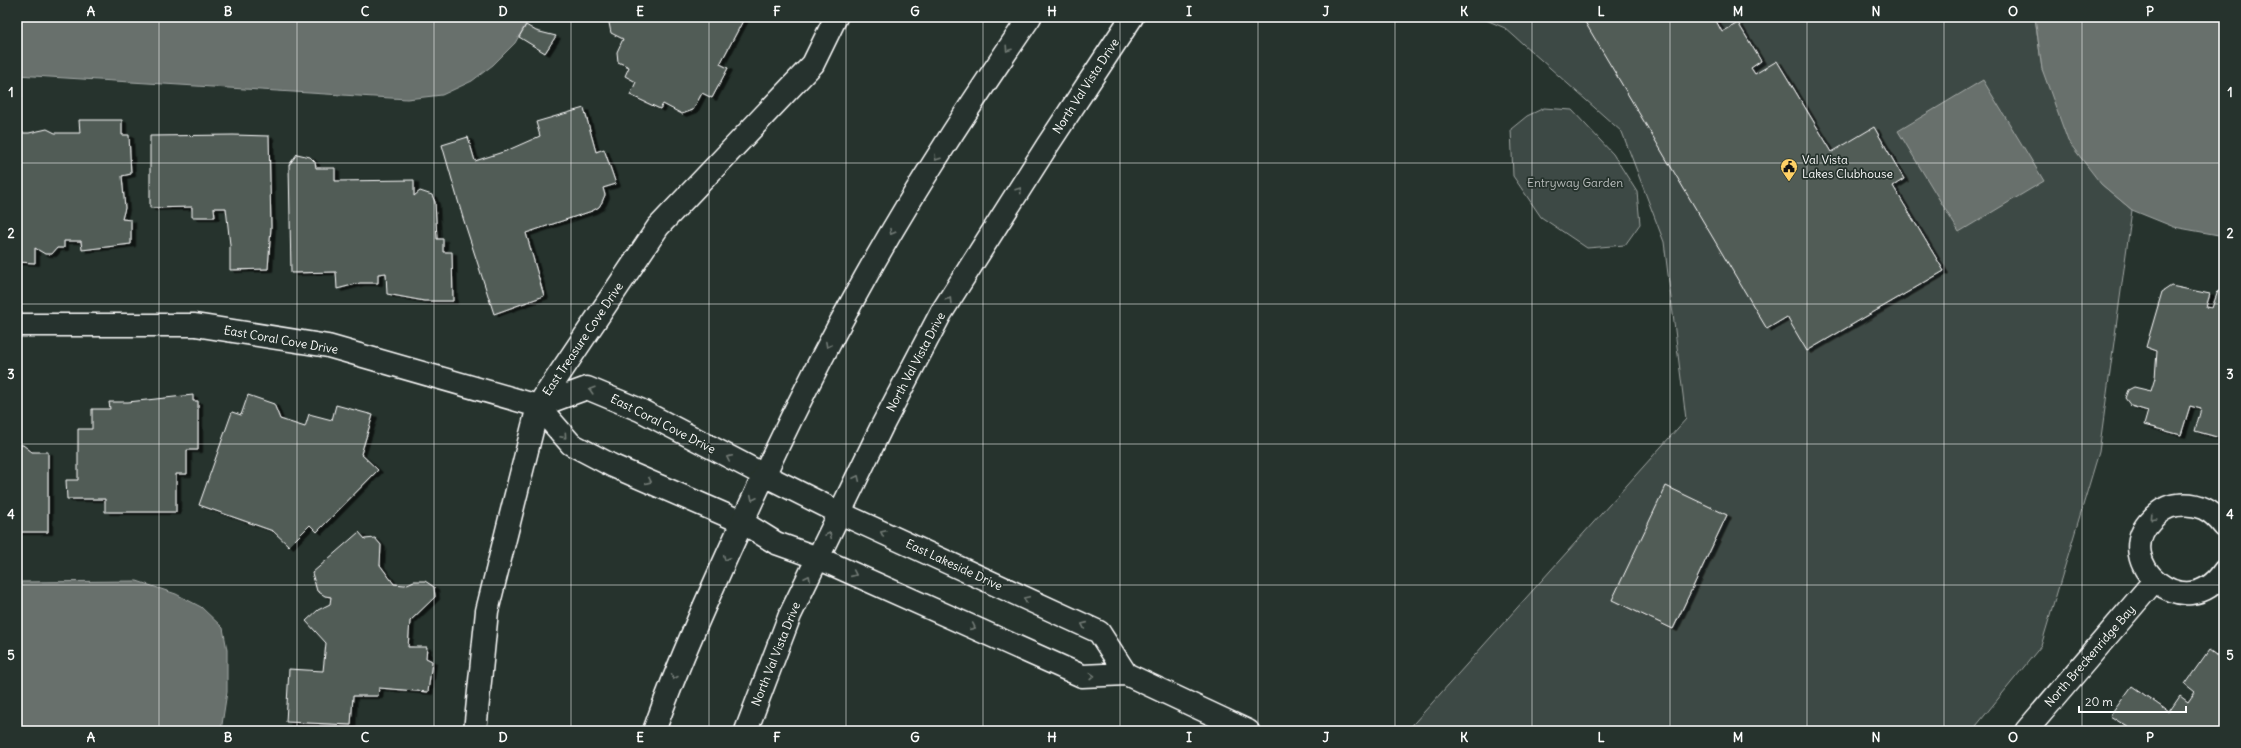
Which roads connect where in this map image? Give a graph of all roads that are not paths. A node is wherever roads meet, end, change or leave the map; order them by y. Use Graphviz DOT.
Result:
graph roads {
  1 [pos="836,17"];
  2 [pos="1030,17"];
  3 [pos="1132,17"];
  4 [pos="17,325"];
  5 [pos="538,406"];
  6 [pos="764,475"];
  7 [pos="840,513"];
  8 [pos="742,522"];
  9 [pos="2224,526"];
  10 [pos="818,558"];
  11 [pos="2224,571"];
  12 [pos="2154,581"];
  13 [pos="1126,674"];
  14 [pos="475,731"];
  15 [pos="654,731"];
  16 [pos="746,731"];
  17 [pos="1248,731"];
  18 [pos="2026,731"];
  1 -- 5 [label="street, East Treasure Cove Drive"];
  2 -- 6 [label="street, one-way"];
  7 -- 3 [label="street, North Val Vista Drive, one-way"];
  4 -- 5 [label="street, East Coral Cove Drive"];
  6 -- 5 [label="street, East Coral Cove Drive, one-way"];
  5 -- 8 [label="street, one-way"];
  5 -- 14 [label="street, East Treasure Cove Drive"];
  6 -- 7 [label="street, East Lakeside Drive"];
  6 -- 8 [label="street, one-way"];
  10 -- 7 [label="street, North Val Vista Drive, one-way"];
  13 -- 7 [label="street, East Lakeside Drive, one-way"];
  8 -- 10 [label="street"];
  8 -- 15 [label="street, one-way"];
  9 -- 12 [label="street, one-way"];
  10 -- 13 [label="street, one-way"];
  16 -- 10 [label="street, North Val Vista Drive, one-way"];
  11 -- 12 [label="street"];
  12 -- 18 [label="street, North Breckenridge Bay"];
  13 -- 17 [label="street"];
}
